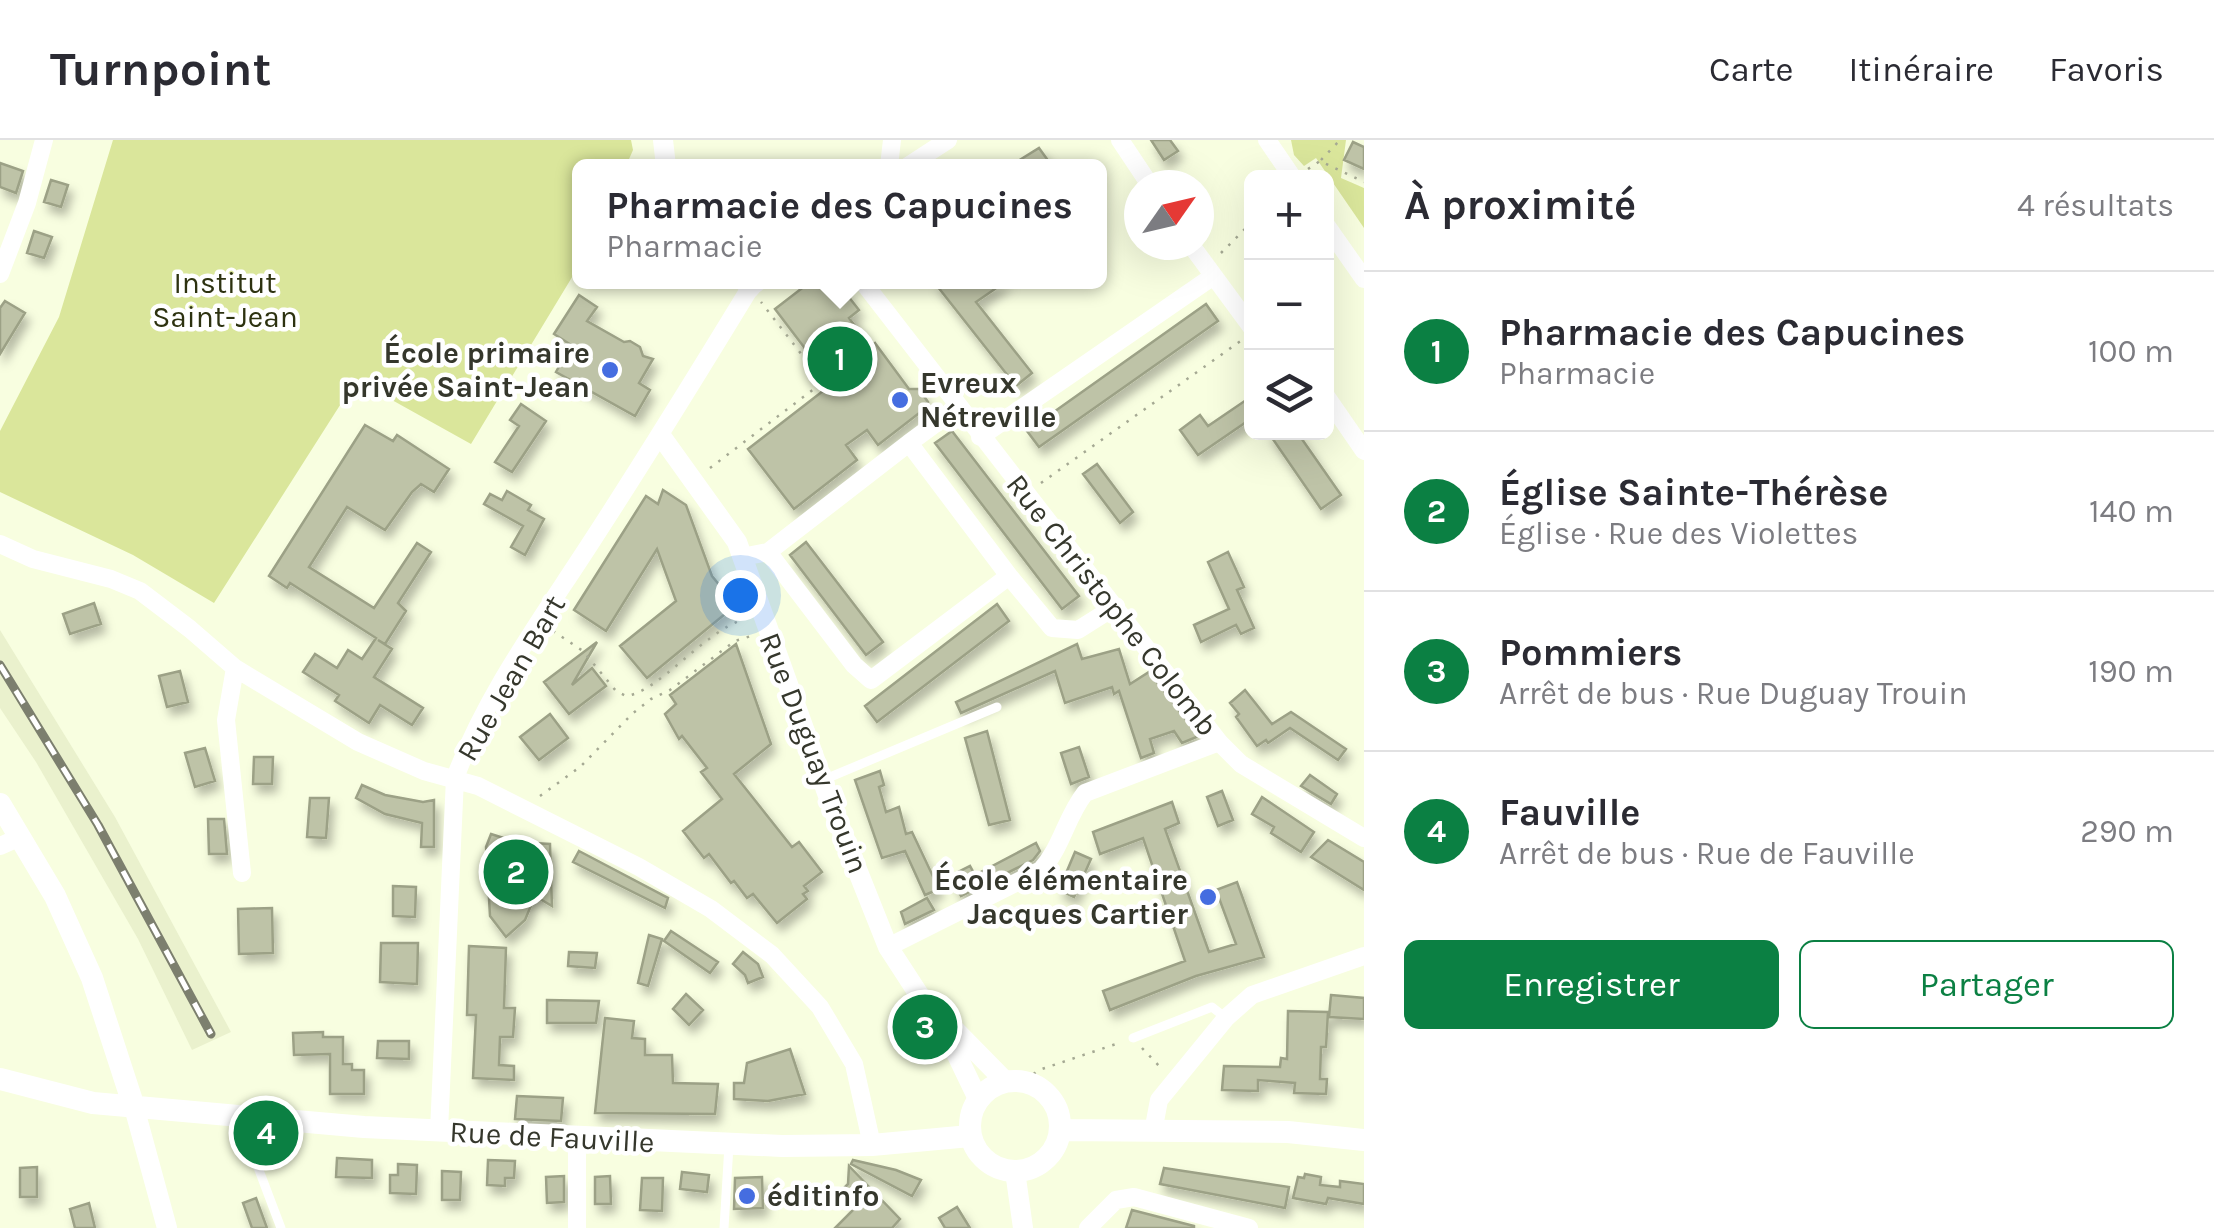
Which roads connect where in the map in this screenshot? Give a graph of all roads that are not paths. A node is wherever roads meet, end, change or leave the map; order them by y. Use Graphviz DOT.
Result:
graph roads {
  1 [pos="44,140"];
  2 [pos="948,140"];
  3 [pos="1120,140"];
  4 [pos="1267,140"];
  5 [pos="919,159"];
  6 [pos="1140,170"];
  7 [pos="1296,170"];
  8 [pos="1334,236"];
  9 [pos="1201,260"];
  10 [pos="1210,273"];
  11 [pos="0,274"];
  12 [pos="1364,279"];
  13 [pos="748,289"];
  14 [pos="868,289"];
  15 [pos="1244,320"];
  16 [pos="958,406"];
  17 [pos="1334,407"];
  18 [pos="661,436"];
  19 [pos="980,437"];
  20 [pos="909,443"];
  21 [pos="1364,450"];
  22 [pos="0,544"];
  23 [pos="768,552"];
  24 [pos="742,557"];
  25 [pos="1009,576"];
  26 [pos="1116,606"];
  27 [pos="235,668"];
  28 [pos="997,707"];
  29 [pos="1219,742"];
  30 [pos="455,778"];
  31 [pos="823,780"];
  32 [pos="0,804"];
  33 [pos="1364,838"];
  34 [pos="10,842"];
  35 [pos="242,873"];
  36 [pos="888,948"];
  37 [pos="1364,956"];
  38 [pos="903,970"];
  39 [pos="1226,1018"];
  40 [pos="1133,1038"];
  41 [pos="0,1079"];
  42 [pos="1014,1081"];
  43 [pos="978,1098"];
  44 [pos="134,1107"];
  45 [pos="239,1117"];
  46 [pos="1061,1130"];
  47 [pos="439,1131"];
  48 [pos="1153,1132"];
  49 [pos="970,1136"];
  50 [pos="577,1138"];
  51 [pos="1364,1140"];
  52 [pos="872,1144"];
  53 [pos="729,1145"];
  54 [pos="1014,1172"];
  55 [pos="166,1228"];
  56 [pos="281,1228"];
  57 [pos="577,1228"];
  58 [pos="724,1228"];
  59 [pos="1022,1228"];
  60 [pos="1088,1228"];
  61 [pos="1249,1228"];
  1 -- 11 [label="street"];
  2 -- 5 [label="street"];
  3 -- 6 [label="street"];
  4 -- 7 [label="street"];
  8 -- 12 [label="street"];
  9 -- 10 [label="street"];
  10 -- 15 [label="street"];
  10 -- 19 [label="street"];
  13 -- 18 [label="street, Rue Jean Bart"];
  14 -- 16 [label="street, Rue Christophe Colomb"];
  16 -- 19 [label="street, Rue Christophe Colomb"];
  16 -- 20 [label="street"];
  17 -- 21 [label="street"];
  18 -- 24 [label="street, Rue Duguay Trouin"];
  18 -- 30 [label="street, Rue Jean Bart"];
  19 -- 26 [label="street, Rue Christophe Colomb"];
  20 -- 23 [label="street"];
  20 -- 25 [label="street"];
  22 -- 27 [label="street"];
  23 -- 24 [label="street"];
  23 -- 25 [label="street"];
  24 -- 31 [label="street, Rue Duguay Trouin"];
  25 -- 26 [label="street"];
  26 -- 29 [label="street, Rue Christophe Colomb"];
  27 -- 30 [label="street"];
  27 -- 35 [label="street"];
  28 -- 31 [label="lane"];
  29 -- 33 [label="street, Rue Christophe Colomb"];
  29 -- 36 [label="street"];
  30 -- 47 [label="street, Rue Jean Bart"];
  30 -- 52 [label="street"];
  31 -- 36 [label="street, Rue Duguay Trouin"];
  32 -- 34 [label="main road"];
  34 -- 44 [label="main road"];
  36 -- 38 [label="street, Rue Duguay Trouin"];
  37 -- 39 [label="street"];
  38 -- 42 [label="street, Rue Duguay Trouin"];
  38 -- 43 [label="street, Rue Duguay Trouin"];
  39 -- 40 [label="lane"];
  39 -- 48 [label="street"];
  41 -- 44 [label="main road, Rue de Fauville"];
  42 -- 43 [label="main road"];
  42 -- 46 [label="main road"];
  43 -- 49 [label="main road"];
  44 -- 45 [label="main road, Rue de Fauville"];
  44 -- 55 [label="street"];
  45 -- 47 [label="main road, Rue de Fauville"];
  45 -- 56 [label="lane"];
  46 -- 48 [label="main road"];
  46 -- 54 [label="main road"];
  47 -- 50 [label="main road, Rue de Fauville"];
  48 -- 51 [label="main road"];
  49 -- 52 [label="main road, Rue de Fauville"];
  49 -- 54 [label="main road"];
  50 -- 53 [label="main road, Rue de Fauville"];
  50 -- 57 [label="street"];
  52 -- 53 [label="main road, Rue de Fauville"];
  53 -- 58 [label="lane"];
  54 -- 59 [label="street"];
  60 -- 61 [label="street"];
}
